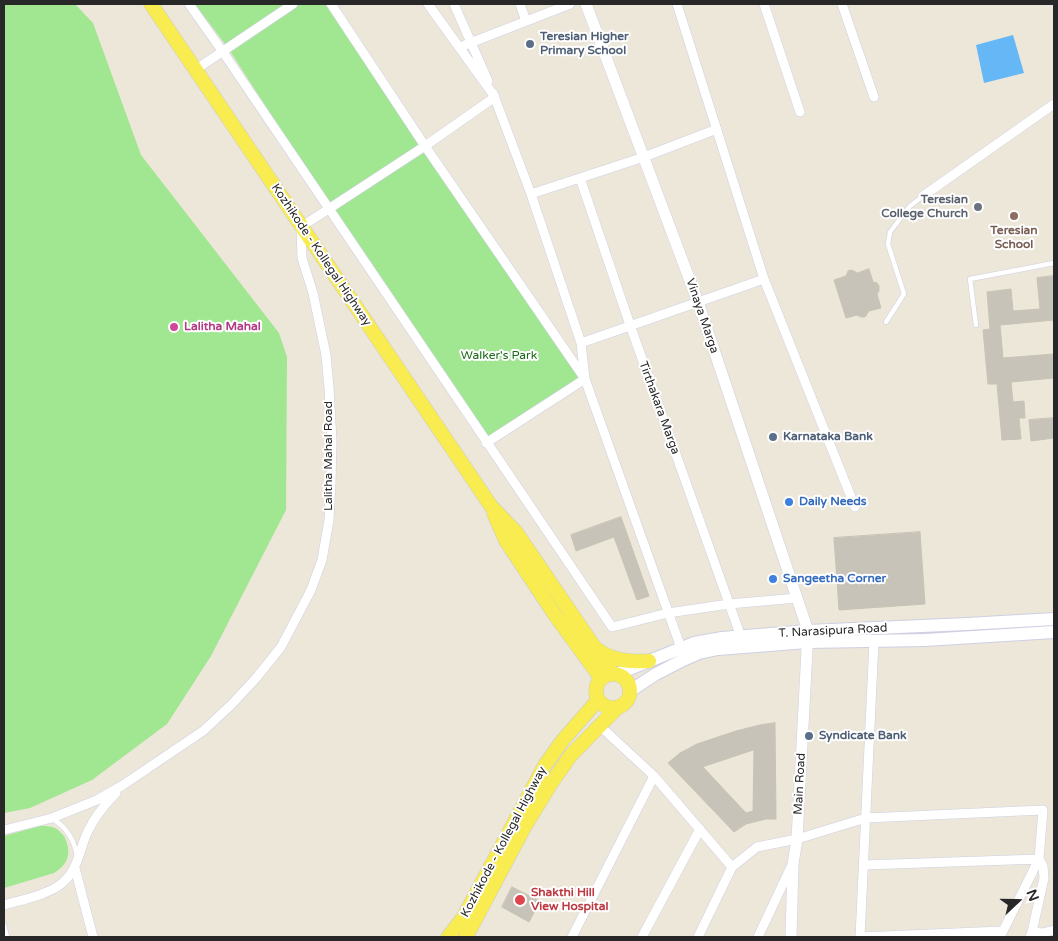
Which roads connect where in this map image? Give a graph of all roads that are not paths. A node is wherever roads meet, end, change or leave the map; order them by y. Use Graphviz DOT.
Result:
graph roads {
  1 [pos="151,4"];
  2 [pos="188,4"];
  3 [pos="293,4"];
  4 [pos="331,4"];
  5 [pos="428,4"];
  6 [pos="454,4"];
  7 [pos="520,4"];
  8 [pos="570,4"];
  9 [pos="586,4"];
  10 [pos="677,4"];
  11 [pos="764,4"];
  12 [pos="842,4"];
  13 [pos="526,21"];
  14 [pos="470,42"];
  15 [pos="458,48"];
  16 [pos="223,52"];
  17 [pos="195,70"];
  18 [pos="495,97"];
  19 [pos="874,97"];
  20 [pos="1054,104"];
  21 [pos="800,112"];
  22 [pos="717,129"];
  23 [pos="425,146"];
  24 [pos="644,157"];
  25 [pos="580,178"];
  26 [pos="531,194"];
  27 [pos="923,196"];
  28 [pos="329,209"];
  29 [pos="301,227"];
  30 [pos="1054,264"];
  31 [pos="764,279"];
  32 [pos="698,302"];
  33 [pos="886,322"];
  34 [pos="630,325"];
  35 [pos="976,326"];
  36 [pos="581,343"];
  37 [pos="585,379"];
  38 [pos="486,443"];
  39 [pos="491,506"];
  40 [pos="855,507"];
  41 [pos="798,598"];
  42 [pos="729,604"];
  43 [pos="668,613"];
  44 [pos="1054,619"];
  45 [pos="1054,632"];
  46 [pos="741,637"];
  47 [pos="808,637"];
  48 [pos="874,641"];
  49 [pos="576,644"];
  50 [pos="595,648"];
  51 [pos="681,648"];
  52 [pos="649,662"];
  53 [pos="610,675"];
  54 [pos="630,691"];
  55 [pos="598,700"];
  56 [pos="618,707"];
  57 [pos="578,724"];
  58 [pos="600,726"];
  59 [pos="654,776"];
  60 [pos="123,785"];
  61 [pos="52,818"];
  62 [pos="866,818"];
  63 [pos="700,829"];
  64 [pos="4,830"];
  65 [pos="797,839"];
  66 [pos="1039,858"];
  67 [pos="793,864"];
  68 [pos="76,865"];
  69 [pos="864,866"];
  70 [pos="732,867"];
  71 [pos="484,892"];
  72 [pos="4,905"];
  73 [pos="4,925"];
  74 [pos="1054,930"];
  75 [pos="1001,934"];
  76 [pos="945,935"];
  77 [pos="1031,935"];
  78 [pos="468,936"];
  79 [pos="7,937"];
  80 [pos="93,937"];
  81 [pos="448,937"];
  82 [pos="572,937"];
  83 [pos="642,937"];
  84 [pos="698,937"];
  85 [pos="758,937"];
  86 [pos="791,937"];
  87 [pos="860,937"];
  1 -- 17 [label="main road, Kozhikode - Kollegal Highway"];
  2 -- 16 [label="street"];
  3 -- 16 [label="street"];
  4 -- 23 [label="street"];
  5 -- 15 [label="street"];
  6 -- 14 [label="street"];
  7 -- 13 [label="street"];
  8 -- 13 [label="street"];
  9 -- 24 [label="street, Vinaya Marga"];
  10 -- 22 [label="street"];
  11 -- 21 [label="street"];
  12 -- 19 [label="street"];
  13 -- 14 [label="street"];
  14 -- 15 [label="street"];
  14 -- 18 [label="street"];
  15 -- 18 [label="street"];
  16 -- 17 [label="street"];
  16 -- 28 [label="street"];
  17 -- 29 [label="main road, Kozhikode - Kollegal Highway"];
  18 -- 23 [label="street"];
  18 -- 26 [label="street"];
  20 -- 27 [label="street"];
  22 -- 24 [label="street"];
  22 -- 31 [label="street"];
  23 -- 28 [label="street"];
  23 -- 37 [label="street"];
  24 -- 25 [label="street"];
  24 -- 32 [label="street, Vinaya Marga"];
  25 -- 26 [label="street"];
  25 -- 34 [label="street, Tirthakara Marga"];
  26 -- 36 [label="street"];
  27 -- 33 [label="lane"];
  28 -- 29 [label="street"];
  28 -- 38 [label="street"];
  29 -- 39 [label="main road, Kozhikode - Kollegal Highway"];
  29 -- 60 [label="street, Lalitha Mahal Road"];
  30 -- 35 [label="lane"];
  31 -- 32 [label="street"];
  31 -- 40 [label="street"];
  32 -- 34 [label="street"];
  32 -- 41 [label="street, Vinaya Marga"];
  34 -- 36 [label="street"];
  34 -- 42 [label="street, Tirthakara Marga"];
  36 -- 37 [label="street"];
  37 -- 38 [label="street"];
  37 -- 43 [label="street"];
  38 -- 43 [label="street"];
  39 -- 49 [label="main road, Kozhikode - Kollegal Highway"];
  39 -- 50 [label="main road, Kozhikode - Kollegal Highway"];
  41 -- 42 [label="street"];
  41 -- 47 [label="street, Vinaya Marga"];
  42 -- 43 [label="street"];
  42 -- 46 [label="street, Tirthakara Marga"];
  43 -- 51 [label="street"];
  44 -- 47 [label="main road, T. Narasipura Road"];
  45 -- 48 [label="main road, T. Narasipura Road"];
  46 -- 47 [label="main road, T. Narasipura Road"];
  46 -- 51 [label="main road, T. Narasipura Road"];
  47 -- 48 [label="main road, T. Narasipura Road"];
  47 -- 54 [label="main road, T. Narasipura Road"];
  47 -- 65 [label="street, Main Road"];
  48 -- 62 [label="street"];
  49 -- 53 [label="main road, Kozhikode - Kollegal Highway"];
  49 -- 57 [label="main road"];
  50 -- 52 [label="main road"];
  50 -- 53 [label="main road, Kozhikode - Kollegal Highway"];
  51 -- 52 [label="main road, T. Narasipura Road"];
  52 -- 53 [label="main road, T. Narasipura Road"];
  53 -- 54 [label="main road"];
  53 -- 55 [label="main road"];
  54 -- 56 [label="main road"];
  55 -- 56 [label="main road"];
  55 -- 57 [label="main road, Kozhikode - Kollegal Highway"];
  56 -- 58 [label="main road, Kozhikode - Kollegal Highway"];
  57 -- 71 [label="main road, Kozhikode - Kollegal Highway"];
  58 -- 59 [label="street"];
  58 -- 71 [label="main road, Kozhikode - Kollegal Highway"];
  59 -- 63 [label="street"];
  59 -- 82 [label="street"];
  60 -- 61 [label="street, Lalitha Mahal Road"];
  60 -- 68 [label="street, Lalitha Mahal Road"];
  61 -- 64 [label="street, Lalitha Mahal Road"];
  61 -- 68 [label="lane"];
  62 -- 65 [label="street"];
  62 -- 66 [label="street"];
  62 -- 69 [label="street"];
  63 -- 70 [label="street"];
  63 -- 83 [label="street"];
  65 -- 67 [label="street, Main Road"];
  65 -- 70 [label="street"];
  66 -- 69 [label="street"];
  66 -- 75 [label="street"];
  66 -- 77 [label="street"];
  67 -- 85 [label="street"];
  67 -- 86 [label="street, Main Road"];
  68 -- 72 [label="street, Lalitha Mahal Road"];
  68 -- 80 [label="street"];
  69 -- 87 [label="street"];
  70 -- 84 [label="street"];
  71 -- 78 [label="main road, Kozhikode - Kollegal Highway"];
  71 -- 81 [label="main road, Kozhikode - Kollegal Highway"];
  73 -- 79 [label="lane"];
  74 -- 77 [label="street"];
  75 -- 76 [label="street"];
  76 -- 87 [label="street"];
}
